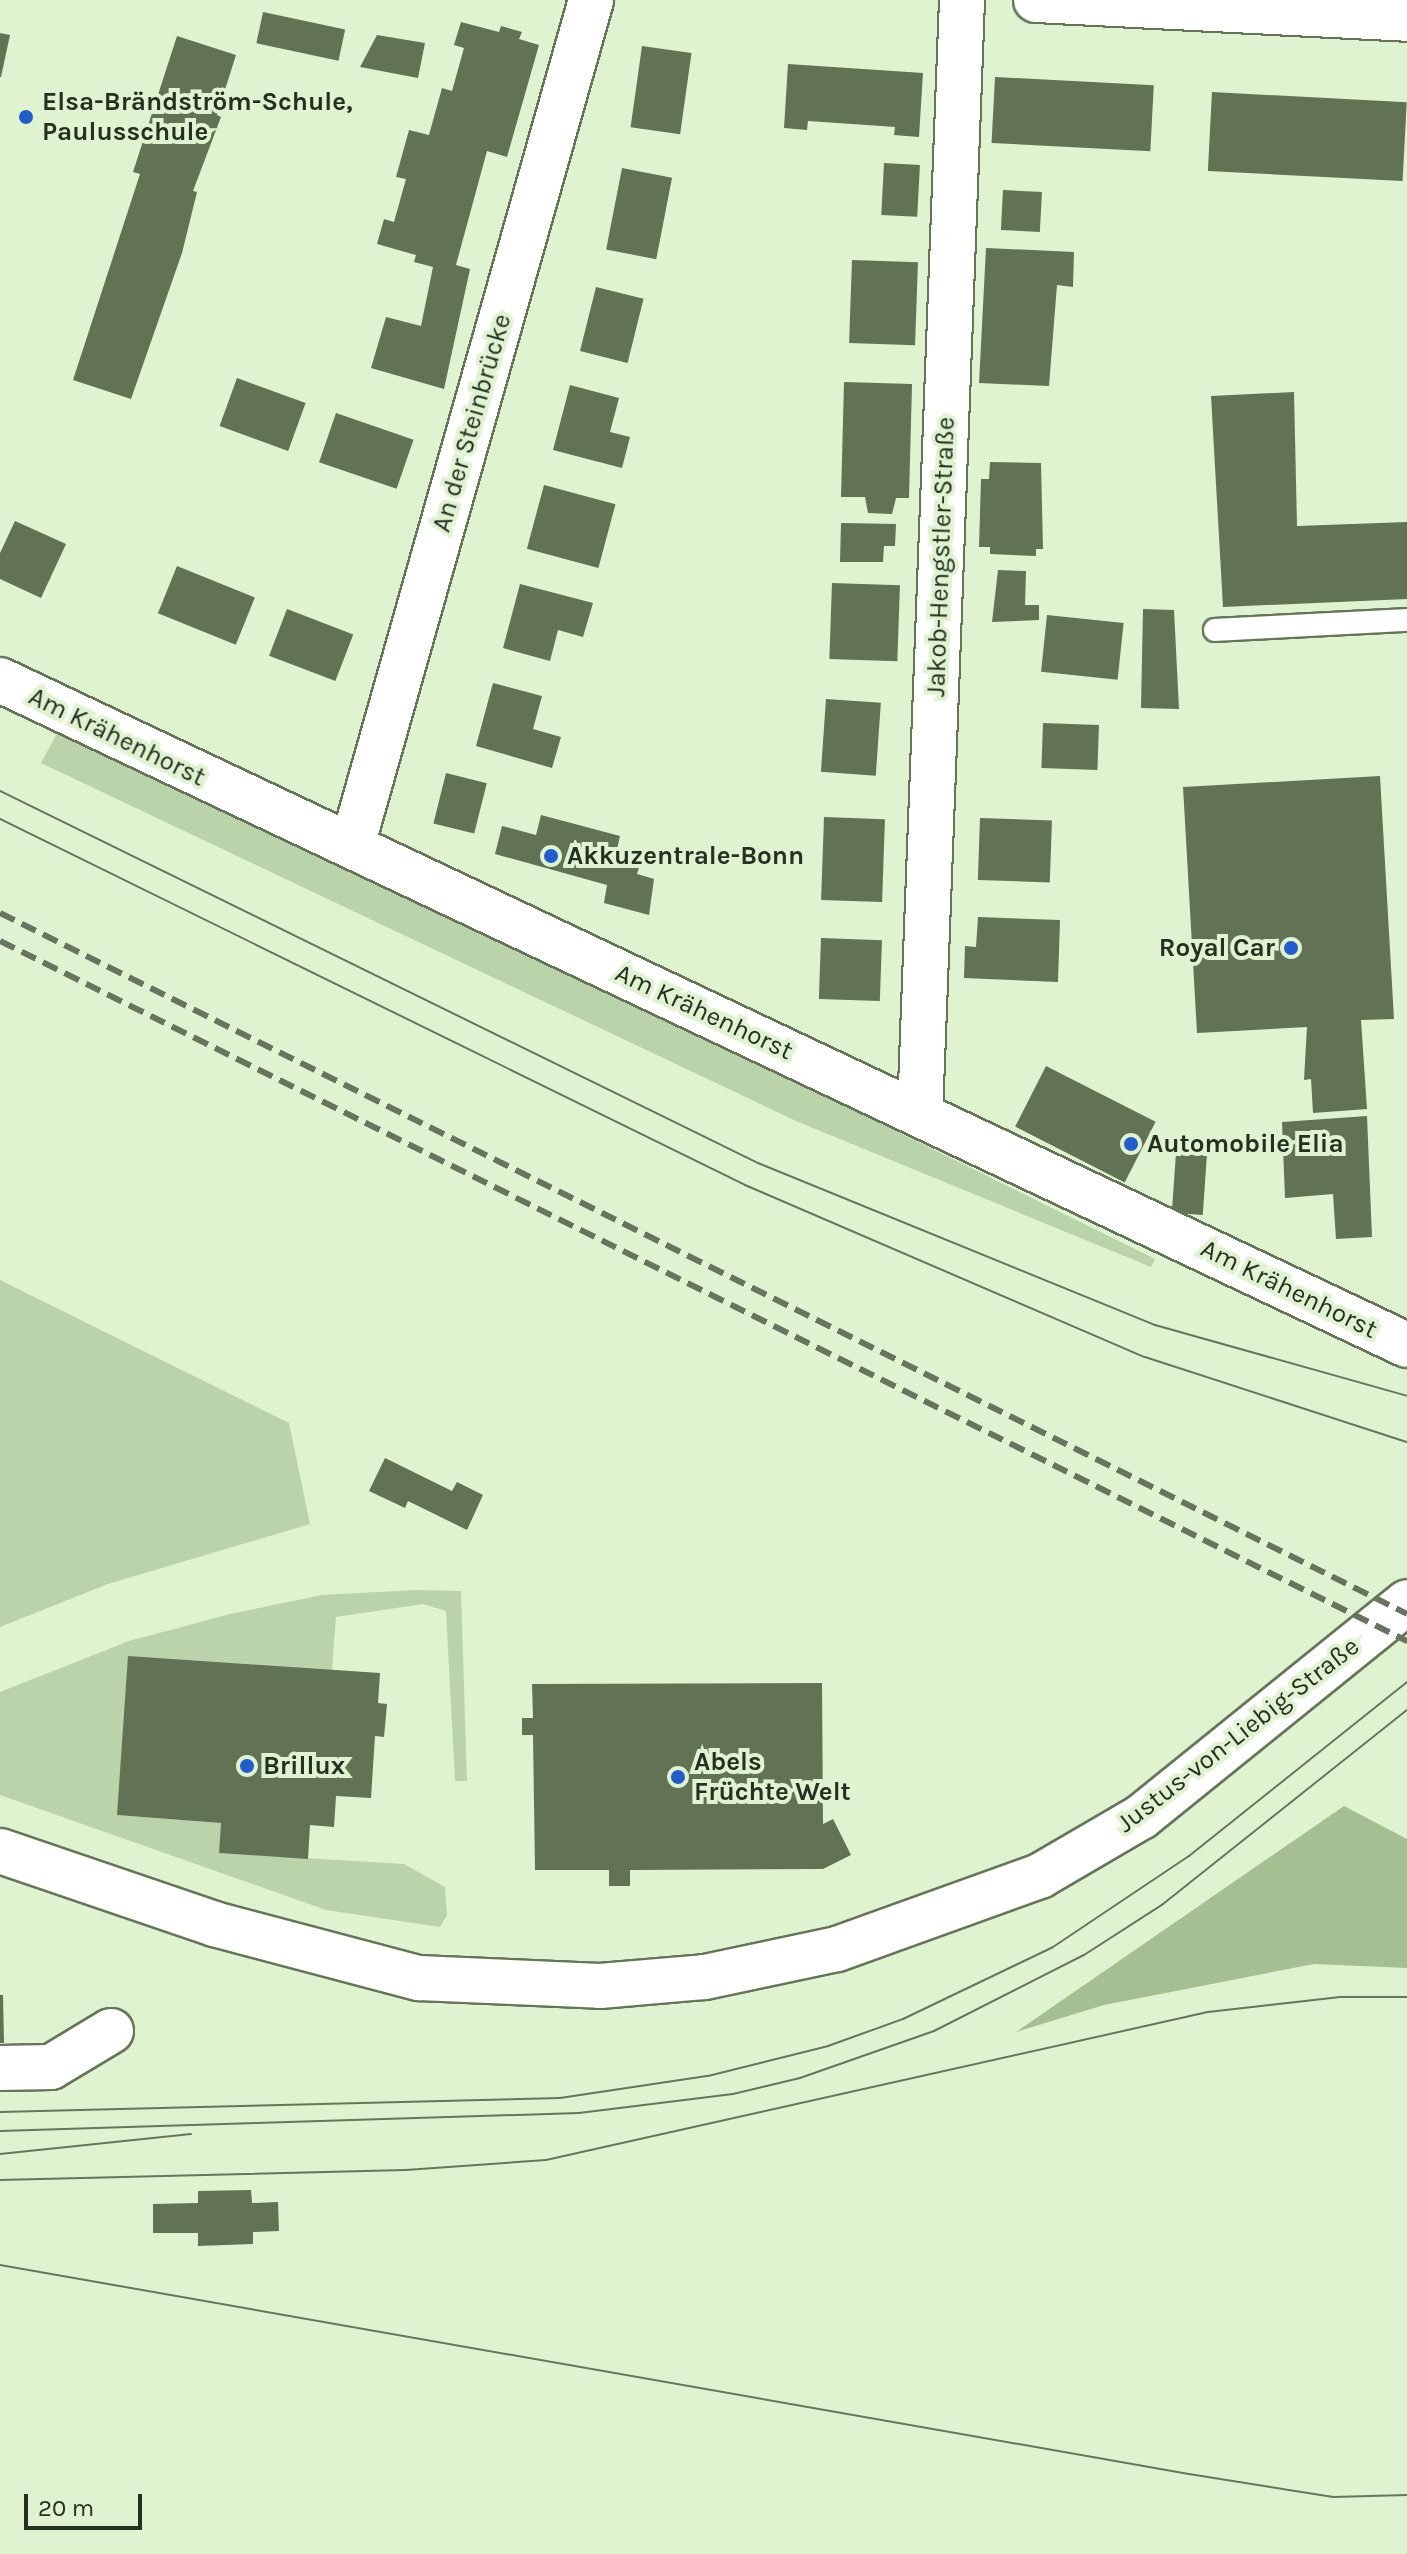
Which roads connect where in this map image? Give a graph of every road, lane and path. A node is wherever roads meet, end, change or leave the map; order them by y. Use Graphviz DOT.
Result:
graph roads {
  1 [pos="591,0"];
  2 [pos="962,0"];
  3 [pos="1036,0"];
  4 [pos="1407,19"];
  5 [pos="1407,620"];
  6 [pos="1215,630"];
  7 [pos="0,680"];
  8 [pos="352,846"];
  9 [pos="920,1114"];
  10 [pos="1407,1345"];
  11 [pos="1407,1602"];
  12 [pos="0,1851"];
  13 [pos="111,2031"];
  14 [pos="0,2068"];
  1 -- 8 [label="street, An der Steinbrücke"];
  2 -- 9 [label="street, Jakob-Hengstler-Straße"];
  3 -- 4 [label="street"];
  5 -- 6 [label="lane"];
  7 -- 8 [label="street, Am Krähenhorst"];
  8 -- 9 [label="street, Am Krähenhorst"];
  9 -- 10 [label="street, Am Krähenhorst"];
  11 -- 12 [label="street, Justus-von-Liebig-Straße"];
  13 -- 14 [label="street"];
}
